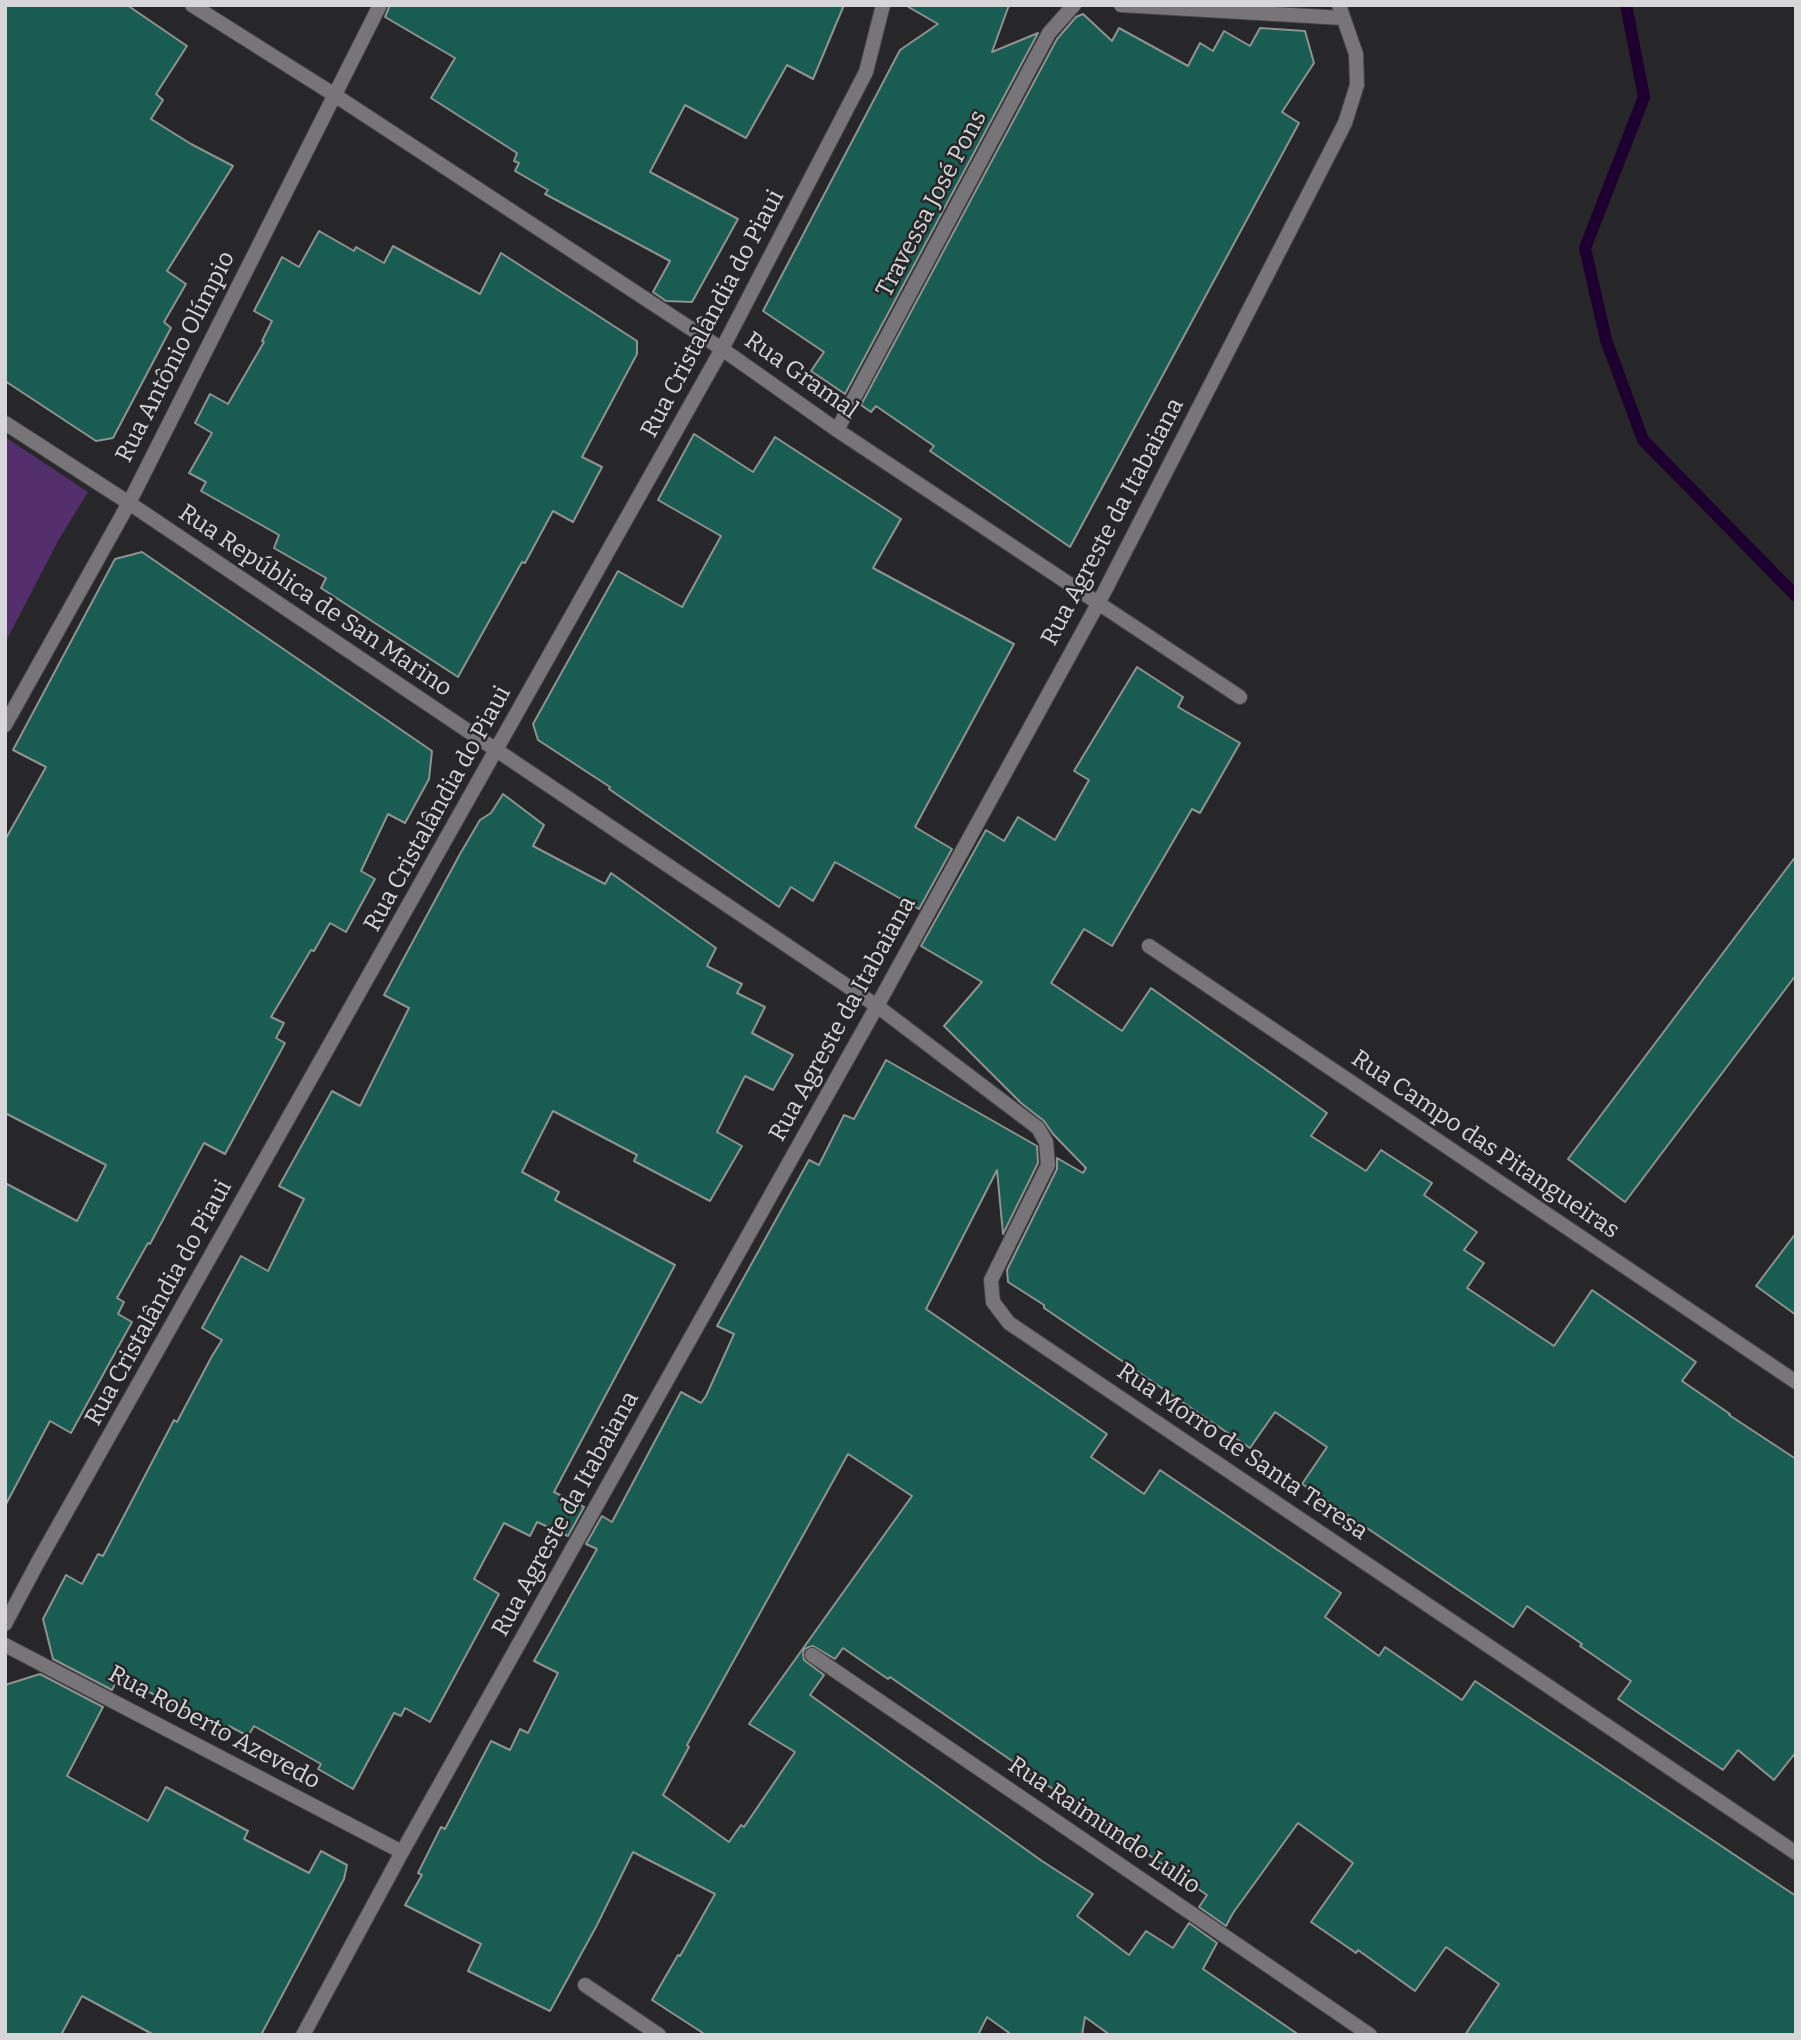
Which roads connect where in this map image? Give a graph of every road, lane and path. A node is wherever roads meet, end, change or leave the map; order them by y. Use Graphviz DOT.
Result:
graph roads {
  1 [pos="192,5"];
  2 [pos="380,5"];
  3 [pos="883,5"];
  4 [pos="1074,5"];
  5 [pos="1121,5"];
  6 [pos="1341,12"];
  7 [pos="333,94"];
  8 [pos="722,349"];
  9 [pos="5,424"];
  10 [pos="837,430"];
  11 [pos="129,503"];
  12 [pos="1099,602"];
  13 [pos="1240,697"];
  14 [pos="5,725"];
  15 [pos="497,751"];
  16 [pos="1149,946"];
  17 [pos="877,1006"];
  18 [pos="1796,1382"];
  19 [pos="5,1623"];
  20 [pos="5,1644"];
  21 [pos="812,1655"];
  22 [pos="402,1852"];
  23 [pos="1796,1853"];
  24 [pos="585,1985"];
  25 [pos="303,2035"];
  26 [pos="659,2035"];
  27 [pos="1370,2035"];
  1 -- 7 [label="street, Rua Gramal"];
  2 -- 7 [label="street, Rua Antônio Olímpio"];
  3 -- 8 [label="street, Rua Cristalândia do Piaui"];
  4 -- 10 [label="street, Travessa José Pons"];
  5 -- 6 [label="street"];
  6 -- 12 [label="street, Rua Agreste da Itabaiana"];
  7 -- 8 [label="street, Rua Gramal"];
  7 -- 11 [label="street, Rua Antônio Olímpio"];
  8 -- 10 [label="street, Rua Gramal"];
  8 -- 15 [label="street, Rua Cristalândia do Piaui"];
  9 -- 11 [label="street, Rua República de San Marino"];
  10 -- 12 [label="street, Rua Gramal"];
  11 -- 14 [label="street, Rua Antônio Olímpio"];
  11 -- 15 [label="street, Rua República de San Marino"];
  12 -- 13 [label="street, Rua Gramal"];
  12 -- 17 [label="street, Rua Agreste da Itabaiana"];
  15 -- 17 [label="street, Rua República de San Marino"];
  15 -- 19 [label="street, Rua Cristalândia do Piaui"];
  16 -- 18 [label="street, Rua Campo das Pitangueiras"];
  17 -- 22 [label="street, Rua Agreste da Itabaiana"];
  17 -- 23 [label="street, Rua Morro de Santa Teresa"];
  20 -- 22 [label="street, Rua Roberto Azevedo"];
  21 -- 27 [label="street, Rua Raimundo Lulio"];
  22 -- 25 [label="street, Rua Agreste da Itabaiana"];
  24 -- 26 [label="street"];
}
